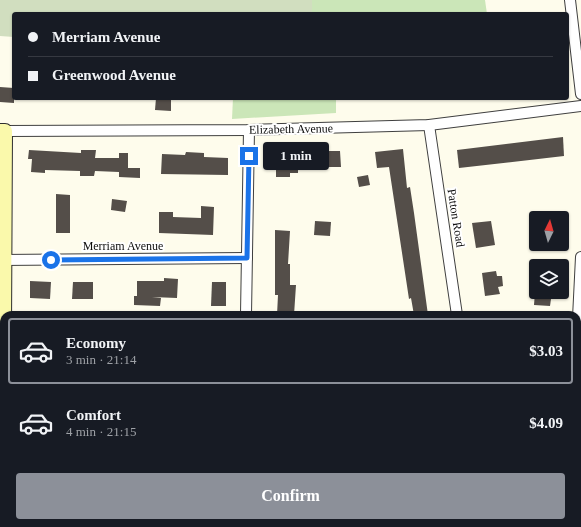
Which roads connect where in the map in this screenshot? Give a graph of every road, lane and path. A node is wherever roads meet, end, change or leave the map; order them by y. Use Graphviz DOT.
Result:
graph roads {
  1 [pos="570,0"];
  2 [pos="581,94"];
  3 [pos="581,106"];
  4 [pos="429,125"];
  5 [pos="249,130"];
  6 [pos="3,131"];
  7 [pos="581,257"];
  8 [pos="247,258"];
  9 [pos="2,260"];
  10 [pos="2,311"];
  11 [pos="246,311"];
  12 [pos="456,311"];
  13 [pos="578,311"];
  1 -- 2 [label="street"];
  3 -- 4 [label="street, Elizabeth Avenue"];
  4 -- 5 [label="street, Elizabeth Avenue"];
  4 -- 12 [label="street, Patton Road"];
  5 -- 6 [label="street, Elizabeth Avenue"];
  5 -- 8 [label="street"];
  6 -- 9 [label="street"];
  7 -- 13 [label="street"];
  8 -- 9 [label="street, Merriam Avenue"];
  8 -- 11 [label="street"];
  9 -- 10 [label="street"];
}
